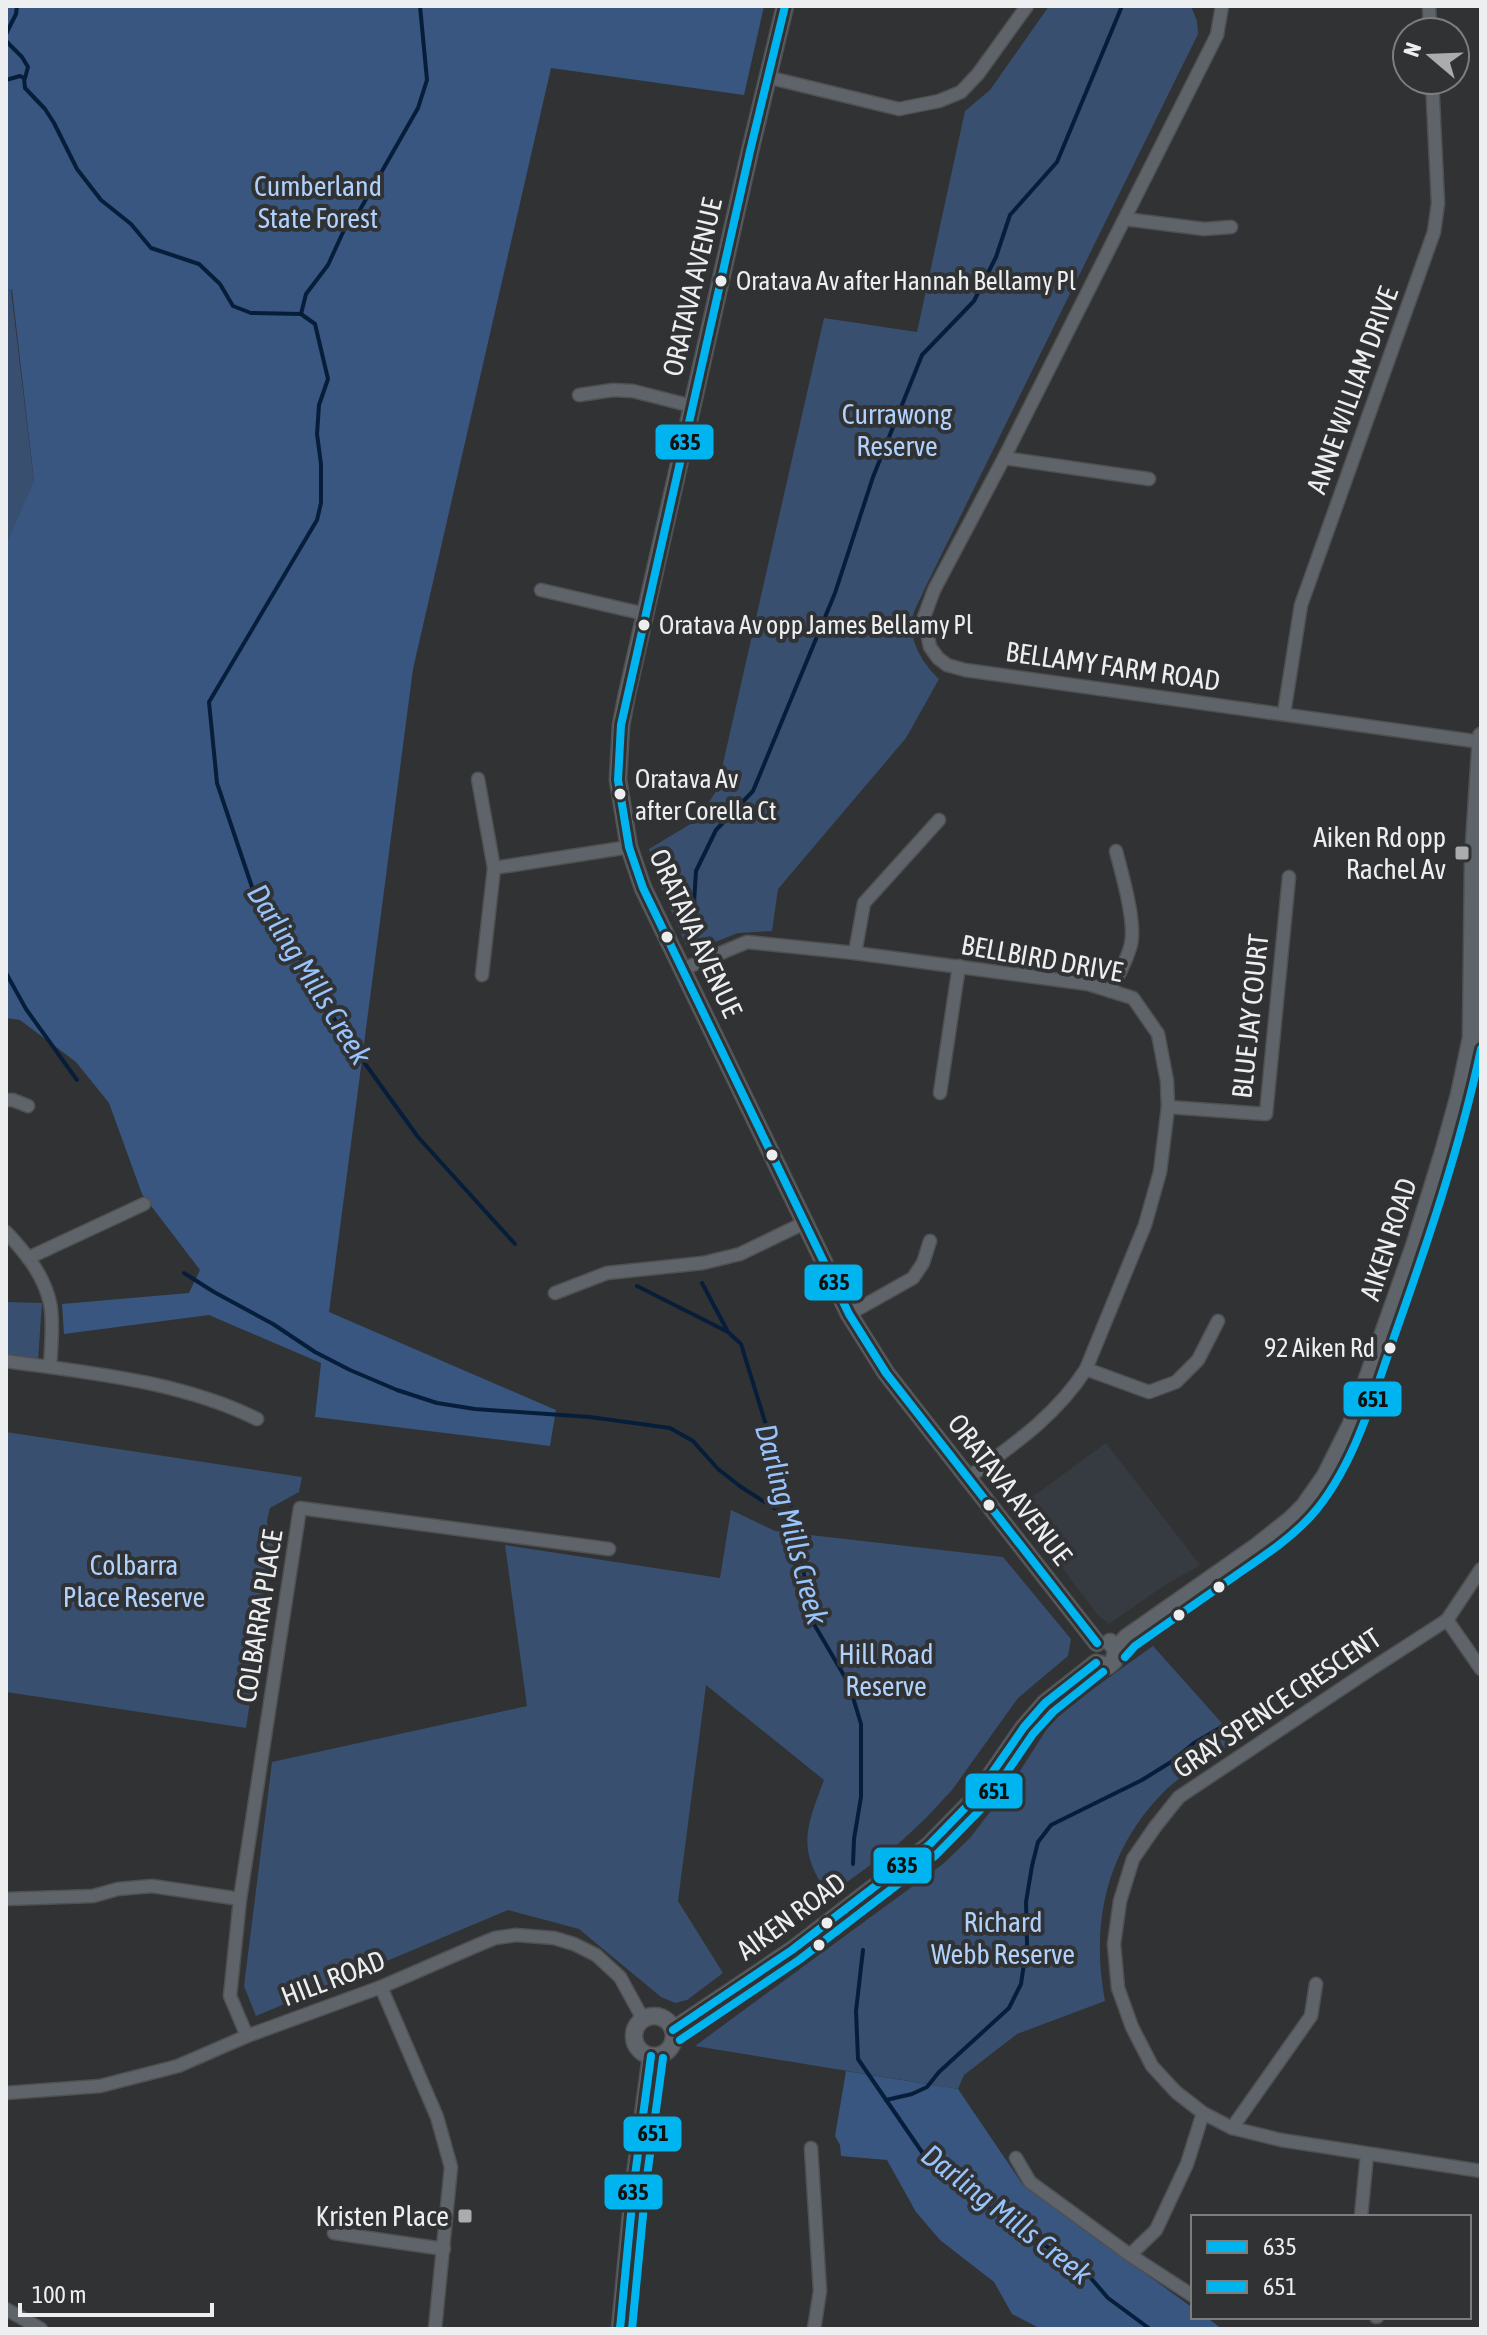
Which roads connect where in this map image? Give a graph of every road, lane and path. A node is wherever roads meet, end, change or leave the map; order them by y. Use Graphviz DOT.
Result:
graph roads {
  1 [pos="785,6"];
  2 [pos="1027,6"];
  3 [pos="1222,6"];
  4 [pos="767,77"];
  5 [pos="1433,96"];
  6 [pos="1125,219"];
  7 [pos="1231,227"];
  8 [pos="579,395"];
  9 [pos="692,406"];
  10 [pos="1004,458"];
  11 [pos="1149,479"];
  12 [pos="541,590"];
  13 [pos="645,614"];
  14 [pos="1284,713"];
  15 [pos="1481,739"];
  16 [pos="478,779"];
  17 [pos="939,820"];
  18 [pos="629,847"];
  19 [pos="1116,851"];
  20 [pos="1481,864"];
  21 [pos="494,868"];
  22 [pos="1289,877"];
  23 [pos="1472,885"];
  24 [pos="855,953"];
  25 [pos="959,966"];
  26 [pos="683,969"];
  27 [pos="482,975"];
  28 [pos="1110,991"];
  29 [pos="940,1093"];
  30 [pos="6,1100"];
  31 [pos="28,1106"];
  32 [pos="1168,1107"];
  33 [pos="144,1204"];
  34 [pos="804,1223"];
  35 [pos="6,1232"];
  36 [pos="930,1241"];
  37 [pos="28,1258"];
  38 [pos="555,1293"];
  39 [pos="849,1314"];
  40 [pos="1218,1321"];
  41 [pos="6,1361"];
  42 [pos="50,1367"];
  43 [pos="1086,1369"];
  44 [pos="257,1419"];
  45 [pos="969,1477"];
  46 [pos="609,1549"];
  47 [pos="1481,1569"];
  48 [pos="1447,1620"];
  49 [pos="1097,1643"];
  50 [pos="1116,1649"];
  51 [pos="1096,1663"];
  52 [pos="1481,1669"];
  53 [pos="6,1899"];
  54 [pos="240,1899"];
  55 [pos="1316,1984"];
  56 [pos="381,1987"];
  57 [pos="643,2019"];
  58 [pos="673,2030"];
  59 [pos="247,2036"];
  60 [pos="651,2056"];
  61 [pos="6,2093"];
  62 [pos="1203,2113"];
  63 [pos="1232,2128"];
  64 [pos="811,2148"];
  65 [pos="1367,2154"];
  66 [pos="1016,2158"];
  67 [pos="1481,2171"];
  68 [pos="1361,2215"];
  69 [pos="334,2233"];
  70 [pos="444,2249"];
  71 [pos="1130,2255"];
  72 [pos="1191,2295"];
  73 [pos="6,2309"];
  74 [pos="41,2329"];
  75 [pos="435,2329"];
  76 [pos="620,2329"];
  77 [pos="814,2329"];
  1 -- 4 [label="street, ORATAVA AVENUE"];
  2 -- 4 [label="street"];
  3 -- 6 [label="street, BELLAMY FARM ROAD"];
  4 -- 9 [label="street, ORATAVA AVENUE"];
  5 -- 14 [label="street, ANNE WILLIAM DRIVE"];
  6 -- 7 [label="street"];
  6 -- 10 [label="street, BELLAMY FARM ROAD"];
  8 -- 9 [label="street"];
  9 -- 13 [label="street, ORATAVA AVENUE"];
  10 -- 11 [label="street"];
  10 -- 14 [label="street, BELLAMY FARM ROAD"];
  12 -- 13 [label="street"];
  13 -- 18 [label="street, ORATAVA AVENUE"];
  14 -- 15 [label="street, BELLAMY FARM ROAD"];
  15 -- 23 [label="street, AIKEN ROAD"];
  16 -- 21 [label="street"];
  17 -- 24 [label="street"];
  18 -- 21 [label="street"];
  18 -- 26 [label="street, ORATAVA AVENUE"];
  19 -- 28 [label="street"];
  20 -- 23 [label="street"];
  21 -- 27 [label="street"];
  22 -- 32 [label="street, BLUE JAY COURT"];
  23 -- 50 [label="street, AIKEN ROAD"];
  24 -- 25 [label="street, BELLBIRD DRIVE"];
  24 -- 26 [label="street, BELLBIRD DRIVE"];
  25 -- 28 [label="street, BELLBIRD DRIVE"];
  25 -- 29 [label="street"];
  26 -- 34 [label="street, ORATAVA AVENUE"];
  28 -- 32 [label="street, BELLBIRD DRIVE"];
  30 -- 31 [label="street"];
  32 -- 43 [label="street, BELLBIRD DRIVE"];
  33 -- 37 [label="street"];
  34 -- 38 [label="street"];
  34 -- 39 [label="street, ORATAVA AVENUE"];
  35 -- 37 [label="street"];
  36 -- 39 [label="street"];
  37 -- 42 [label="street"];
  39 -- 45 [label="street, ORATAVA AVENUE"];
  40 -- 43 [label="street"];
  41 -- 42 [label="street"];
  42 -- 44 [label="street"];
  43 -- 45 [label="street, BELLBIRD DRIVE"];
  45 -- 49 [label="street, ORATAVA AVENUE"];
  46 -- 54 [label="street, COLBARRA PLACE"];
  47 -- 48 [label="street"];
  48 -- 52 [label="street"];
  48 -- 62 [label="street, GRAY SPENCE CRESCENT"];
  49 -- 50 [label="street"];
  49 -- 51 [label="street"];
  50 -- 51 [label="street"];
  51 -- 58 [label="street, AIKEN ROAD"];
  53 -- 54 [label="street"];
  54 -- 59 [label="street, COLBARRA PLACE"];
  55 -- 63 [label="street"];
  56 -- 57 [label="street, HILL ROAD"];
  56 -- 59 [label="street, HILL ROAD"];
  56 -- 70 [label="street"];
  57 -- 58 [label="street"];
  57 -- 60 [label="street"];
  58 -- 60 [label="street"];
  59 -- 61 [label="street, HILL ROAD"];
  60 -- 76 [label="street"];
  62 -- 63 [label="street, GRAY SPENCE CRESCENT"];
  62 -- 71 [label="street"];
  63 -- 65 [label="street, GRAY SPENCE CRESCENT"];
  64 -- 77 [label="street"];
  65 -- 67 [label="street, GRAY SPENCE CRESCENT"];
  65 -- 68 [label="street"];
  66 -- 71 [label="street"];
  69 -- 70 [label="street"];
  70 -- 75 [label="street"];
  71 -- 72 [label="street"];
  73 -- 74 [label="street"];
}
